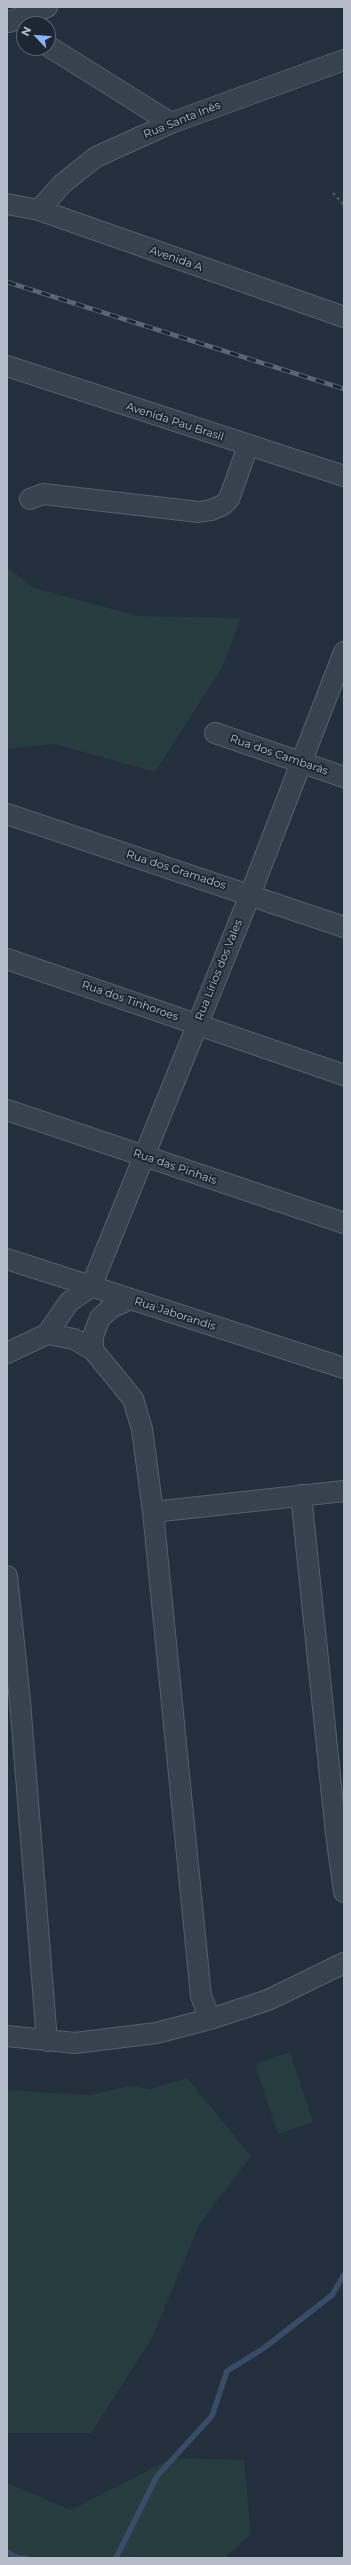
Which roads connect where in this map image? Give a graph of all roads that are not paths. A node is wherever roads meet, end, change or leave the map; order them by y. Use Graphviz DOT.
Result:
graph roads {
  1 [pos="47,7"];
  2 [pos="13,24"];
  3 [pos="56,51"];
  4 [pos="344,60"];
  5 [pos="171,123"];
  6 [pos="7,204"];
  7 [pos="39,210"];
  8 [pos="344,317"];
  9 [pos="7,366"];
  10 [pos="248,446"];
  11 [pos="344,476"];
  12 [pos="30,499"];
  13 [pos="344,652"];
  14 [pos="215,733"];
  15 [pos="301,762"];
  16 [pos="344,777"];
  17 [pos="7,814"];
  18 [pos="250,895"];
  19 [pos="344,927"];
  20 [pos="7,959"];
  21 [pos="197,1024"];
  22 [pos="344,1075"];
  23 [pos="7,1110"];
  24 [pos="144,1156"];
  25 [pos="344,1223"];
  26 [pos="7,1259"];
  27 [pos="91,1287"];
  28 [pos="132,1299"];
  29 [pos="47,1334"];
  30 [pos="93,1350"];
  31 [pos="7,1353"];
  32 [pos="344,1368"];
  33 [pos="344,1491"];
  34 [pos="301,1495"];
  35 [pos="153,1512"];
  36 [pos="7,1576"];
  37 [pos="344,1892"];
  38 [pos="344,1962"];
  39 [pos="210,2019"];
  40 [pos="7,2036"];
  41 [pos="47,2041"];
  1 -- 2 [label="street"];
  3 -- 5 [label="street"];
  4 -- 5 [label="street, Rua Santa Inês"];
  5 -- 7 [label="street, Rua Santa Inês"];
  6 -- 7 [label="street, Avenida A"];
  7 -- 8 [label="street, Avenida A"];
  9 -- 10 [label="street, Avenida Pau Brasil"];
  10 -- 11 [label="street, Avenida Pau Brasil"];
  10 -- 12 [label="street"];
  13 -- 15 [label="street, Rua Lírios dos Vales"];
  14 -- 15 [label="street, Rua dos Cambarás"];
  15 -- 16 [label="street, Rua dos Cambarás"];
  15 -- 18 [label="street, Rua Lírios dos Vales"];
  17 -- 18 [label="street, Rua dos Gramados"];
  18 -- 19 [label="street, Rua dos Gramados"];
  18 -- 21 [label="street, Rua Lírios dos Vales"];
  20 -- 21 [label="street, Rua dos Tinhoroes"];
  21 -- 22 [label="street, Rua dos Tinhoroes"];
  21 -- 24 [label="street, Rua Lírios dos Vales"];
  23 -- 24 [label="street, Rua das Pinhais"];
  24 -- 25 [label="street, Rua das Pinhais"];
  24 -- 27 [label="street, Rua Lírios dos Vales"];
  26 -- 27 [label="street, Rua Jaborandis"];
  27 -- 28 [label="street, Rua Jaborandis"];
  27 -- 29 [label="street"];
  28 -- 30 [label="street"];
  28 -- 32 [label="street, Rua Jaborandis"];
  29 -- 30 [label="street"];
  29 -- 31 [label="street"];
  30 -- 35 [label="street"];
  33 -- 34 [label="street"];
  34 -- 35 [label="street"];
  34 -- 37 [label="street"];
  35 -- 39 [label="street"];
  36 -- 41 [label="street"];
  38 -- 39 [label="street"];
  39 -- 41 [label="street"];
  40 -- 41 [label="street"];
}
